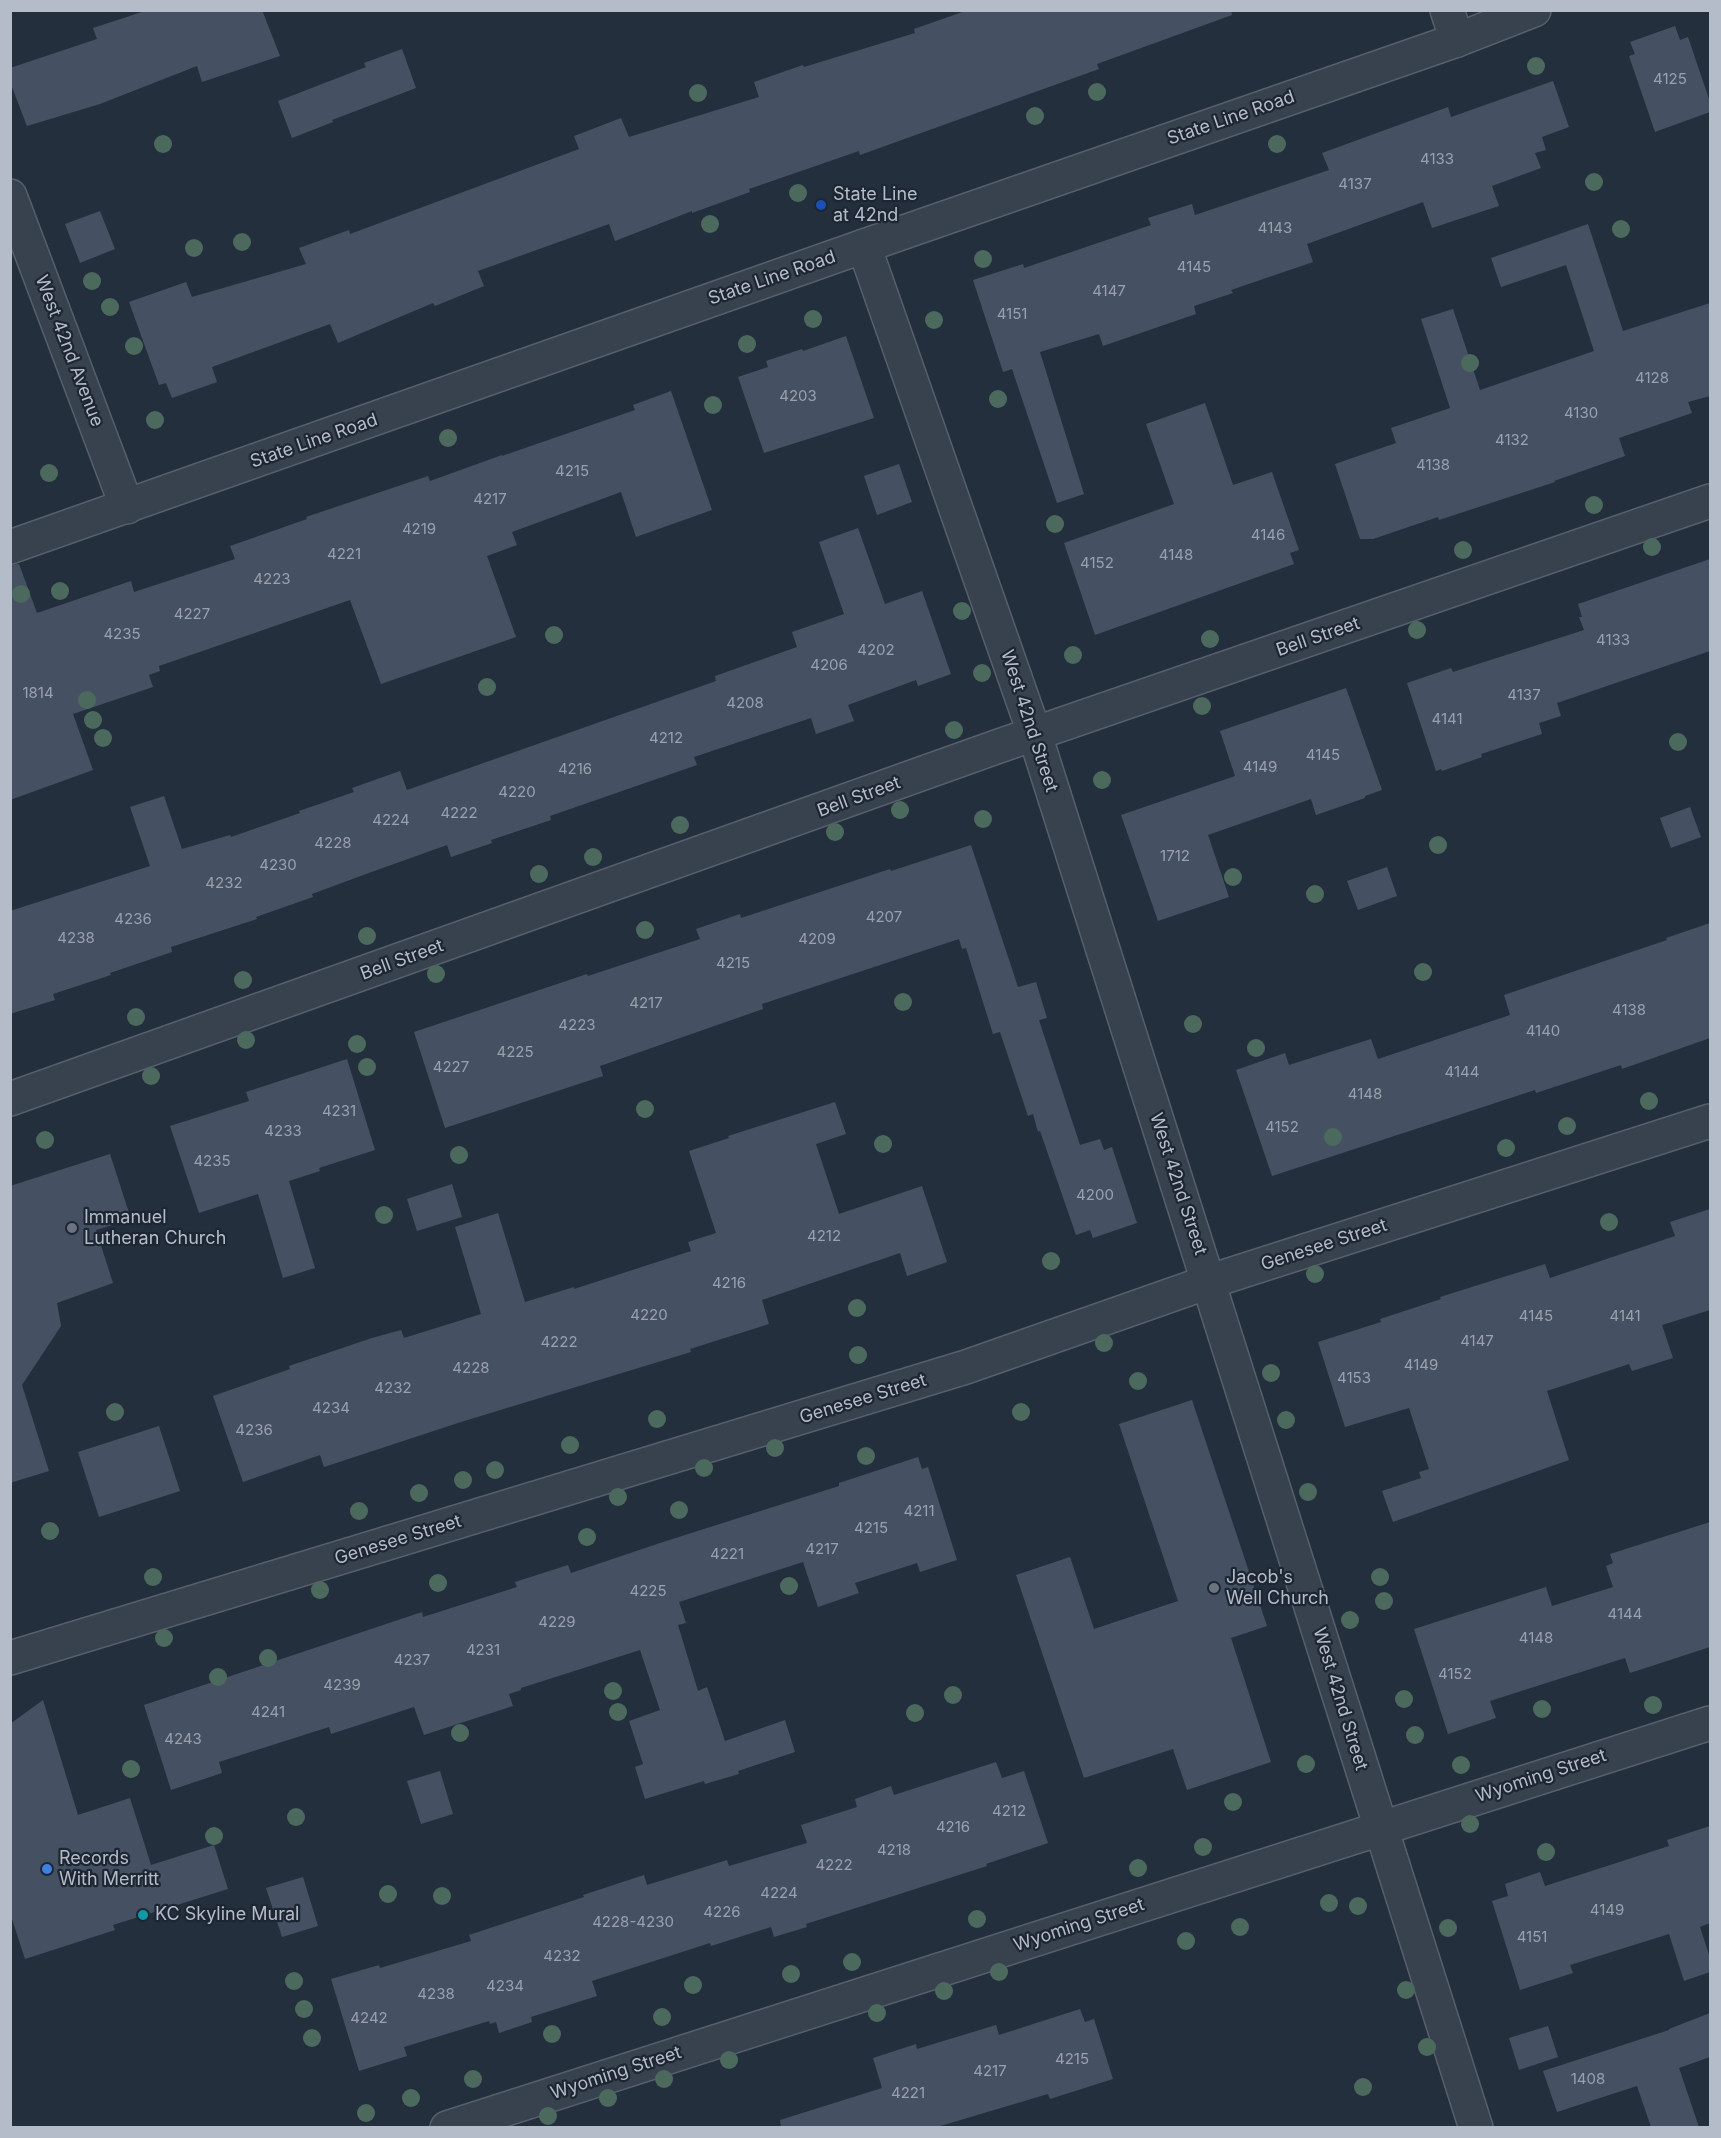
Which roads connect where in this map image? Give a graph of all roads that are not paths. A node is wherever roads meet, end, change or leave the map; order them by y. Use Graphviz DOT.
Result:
graph roads {
  1 [pos="1534,10"];
  2 [pos="1452,25"];
  3 [pos="10,196"];
  4 [pos="864,246"];
  5 [pos="1710,501"];
  6 [pos="127,507"];
  7 [pos="10,547"];
  8 [pos="1035,735"];
  9 [pos="10,1099"];
  10 [pos="1710,1121"];
  11 [pos="1208,1282"];
  12 [pos="10,1658"];
  13 [pos="1710,1723"];
  14 [pos="1380,1828"];
  15 [pos="447,2127"];
  16 [pos="1476,2127"];
  1 -- 2 [label="street, State Line Road"];
  2 -- 4 [label="street, State Line Road"];
  3 -- 6 [label="street, West 42nd Avenue"];
  4 -- 6 [label="street, State Line Road"];
  4 -- 8 [label="street, West 42nd Street"];
  5 -- 8 [label="street, Bell Street"];
  6 -- 7 [label="street, State Line Road"];
  8 -- 9 [label="street, Bell Street"];
  8 -- 11 [label="street, West 42nd Street"];
  10 -- 11 [label="street, Genesee Street"];
  11 -- 12 [label="street, Genesee Street"];
  11 -- 14 [label="street, West 42nd Street"];
  13 -- 14 [label="street, Wyoming Street"];
  14 -- 15 [label="street, Wyoming Street"];
  14 -- 16 [label="street, West 42nd Street"];
}
